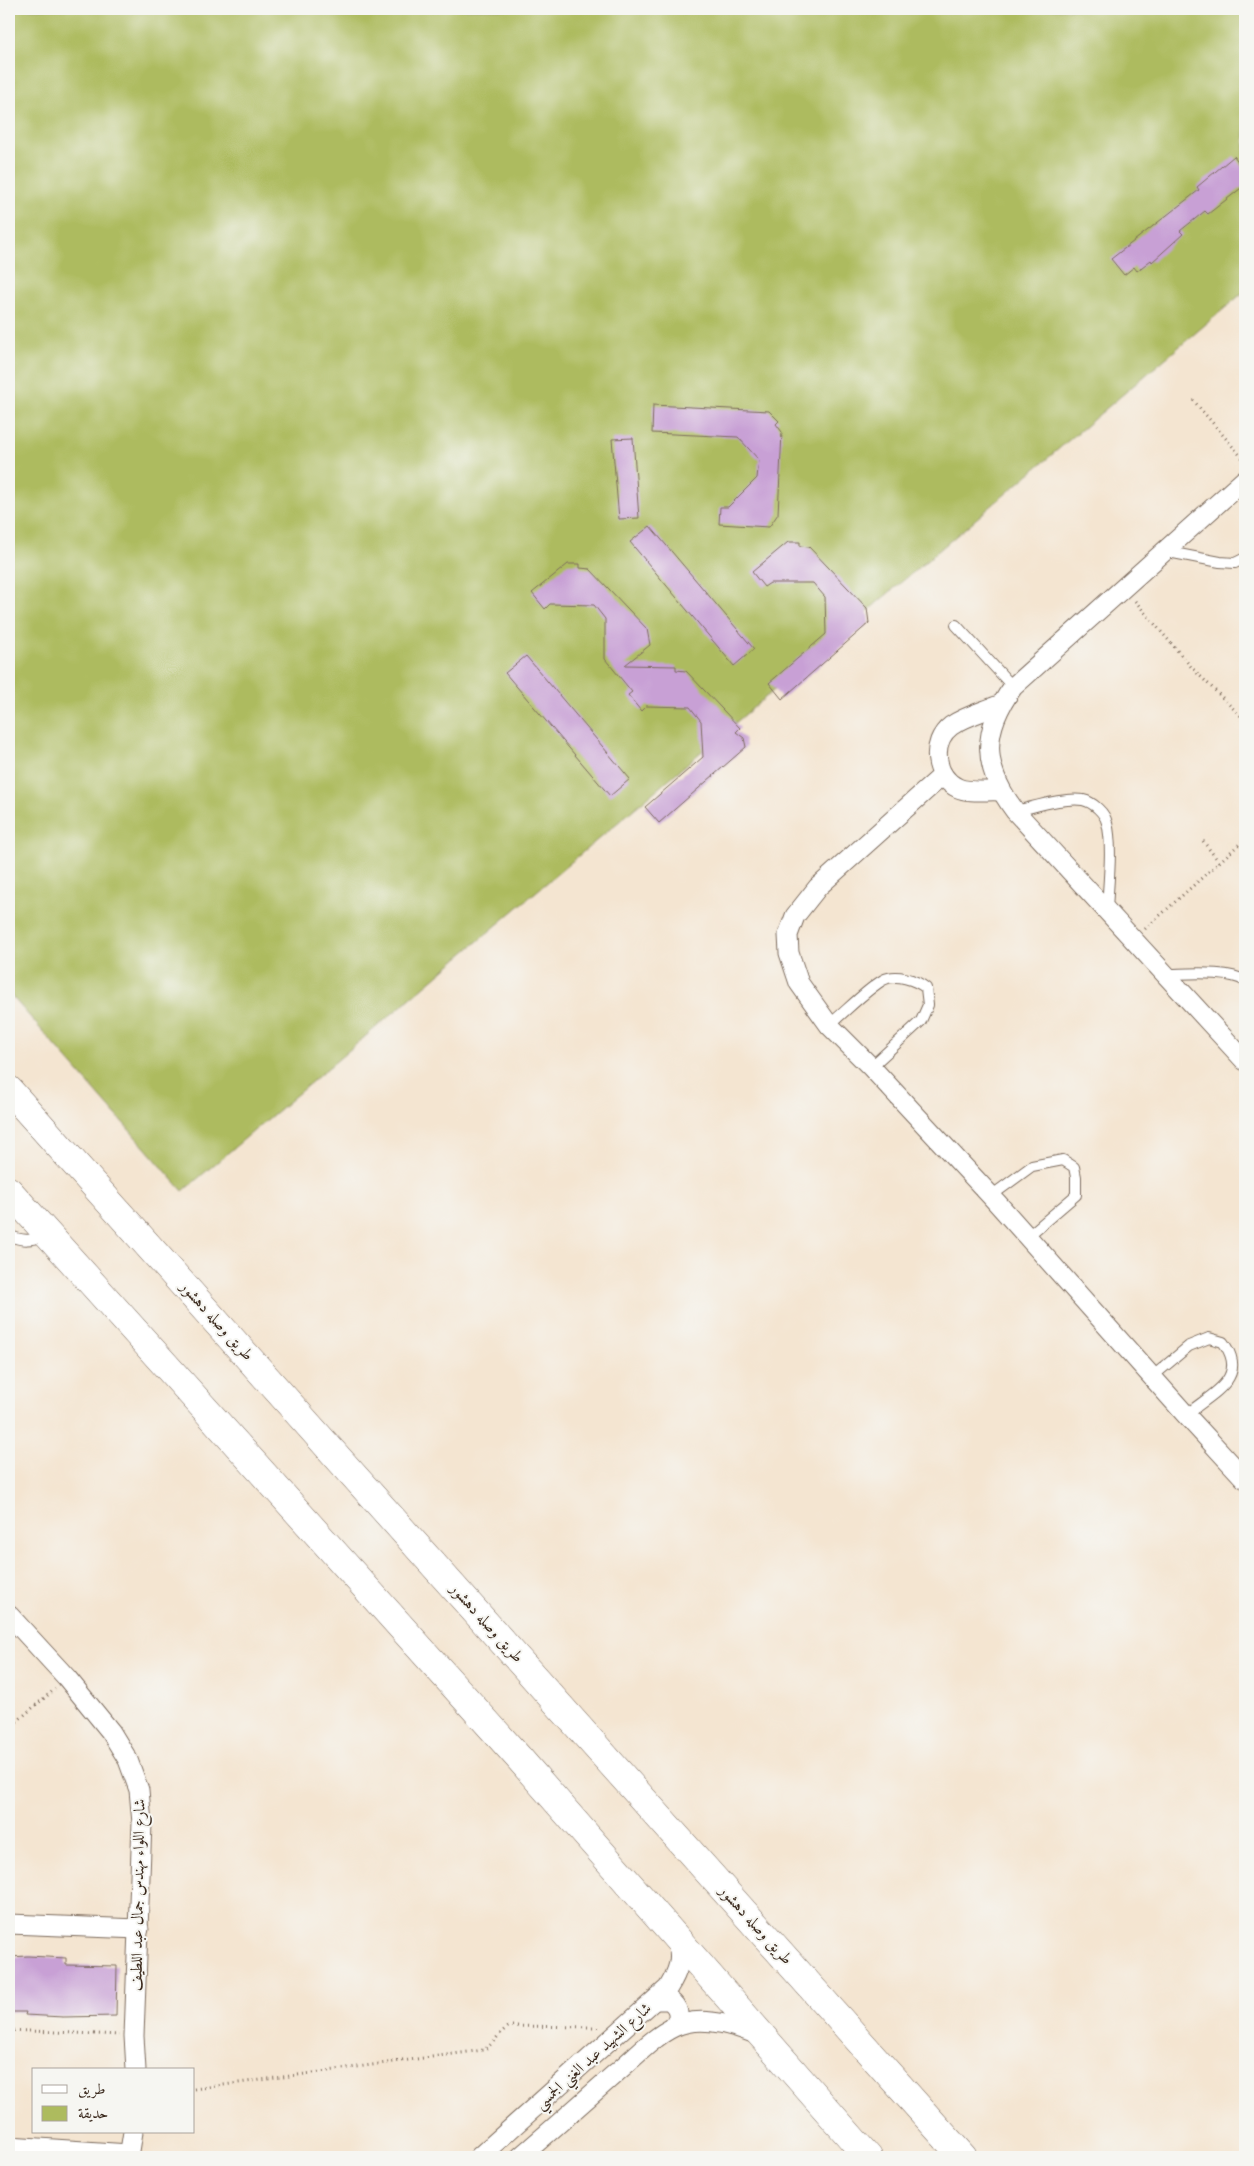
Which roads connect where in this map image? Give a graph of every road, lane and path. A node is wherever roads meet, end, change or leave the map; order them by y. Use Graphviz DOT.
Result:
graph roads {
  1 [pos="1193,400"];
  2 [pos="1245,461"];
  3 [pos="1245,479"];
  4 [pos="1162,551"];
  5 [pos="1245,558"];
  6 [pos="1123,587"];
  7 [pos="956,625"];
  8 [pos="1013,687"];
  9 [pos="1001,704"];
  10 [pos="1245,720"];
  11 [pos="943,775"];
  12 [pos="1000,791"];
  13 [pos="1015,810"];
  14 [pos="1245,839"];
  15 [pos="1203,841"];
  16 [pos="1219,862"];
  17 [pos="1107,911"];
  18 [pos="1133,939"];
  19 [pos="1165,974"];
  20 [pos="1245,981"];
  21 [pos="829,1025"];
  22 [pos="1245,1061"];
  23 [pos="871,1067"];
  24 [pos="9,1090"];
  25 [pos="9,1191"];
  26 [pos="991,1196"];
  27 [pos="9,1235"];
  28 [pos="48,1235"];
  29 [pos="1027,1237"];
  30 [pos="1152,1376"];
  31 [pos="1186,1415"];
  32 [pos="1245,1479"];
  33 [pos="9,1615"];
  34 [pos="66,1678"];
  35 [pos="9,1728"];
  36 [pos="9,1924"];
  37 [pos="139,1929"];
  38 [pos="678,1940"];
  39 [pos="656,2000"];
  40 [pos="674,2026"];
  41 [pos="626,2027"];
  42 [pos="9,2030"];
  43 [pos="134,2036"];
  44 [pos="760,2036"];
  45 [pos="136,2068"];
  46 [pos="195,2089"];
  47 [pos="132,2134"];
  48 [pos="9,2146"];
  49 [pos="129,2156"];
  50 [pos="479,2157"];
  51 [pos="520,2157"];
  52 [pos="868,2157"];
  53 [pos="963,2157"];
  1 -- 2 [label="path"];
  3 -- 4 [label="street"];
  4 -- 5 [label="lane"];
  4 -- 6 [label="street"];
  6 -- 8 [label="street"];
  6 -- 10 [label="path"];
  7 -- 8 [label="lane"];
  8 -- 9 [label="street"];
  9 -- 11 [label="street"];
  9 -- 12 [label="street"];
  11 -- 12 [label="street"];
  11 -- 21 [label="street"];
  12 -- 13 [label="street"];
  13 -- 17 [label="street"];
  13 -- 17 [label="lane"];
  14 -- 16 [label="path"];
  15 -- 16 [label="path"];
  16 -- 18 [label="path"];
  17 -- 18 [label="street"];
  18 -- 19 [label="street"];
  19 -- 20 [label="lane"];
  19 -- 22 [label="street"];
  21 -- 23 [label="street"];
  21 -- 23 [label="lane"];
  23 -- 26 [label="street"];
  24 -- 53 [label="main road, طريق وصله دهشور"];
  25 -- 28 [label="main road"];
  26 -- 29 [label="street"];
  26 -- 29 [label="lane"];
  27 -- 28 [label="lane"];
  28 -- 38 [label="main road"];
  29 -- 30 [label="street"];
  30 -- 31 [label="street"];
  30 -- 31 [label="lane"];
  31 -- 32 [label="street"];
  33 -- 34 [label="street, شارع اللواء مهندس جمال عبد اللطيف"];
  34 -- 35 [label="path"];
  34 -- 37 [label="street, شارع اللواء مهندس جمال عبد اللطيف"];
  36 -- 37 [label="street"];
  37 -- 43 [label="street, شارع اللواء مهندس جمال عبد اللطيف"];
  38 -- 39 [label="street, شارع الشهيد عبد الغني الجمسي"];
  38 -- 44 [label="main road"];
  39 -- 40 [label="street"];
  39 -- 41 [label="street, شارع الشهيد عبد الغني الجمسي"];
  40 -- 44 [label="street, شارع الشهيد عبد الغني الجمسي"];
  40 -- 51 [label="street, شارع الشهيد عبد الغني الجمسي"];
  41 -- 46 [label="path"];
  41 -- 50 [label="street, شارع الشهيد عبد الغني الجمسي"];
  42 -- 43 [label="path"];
  43 -- 45 [label="street, شارع اللواء مهندس جمال عبد اللطيف"];
  44 -- 52 [label="main road"];
  47 -- 49 [label="street"];
  48 -- 49 [label="street"];
}
